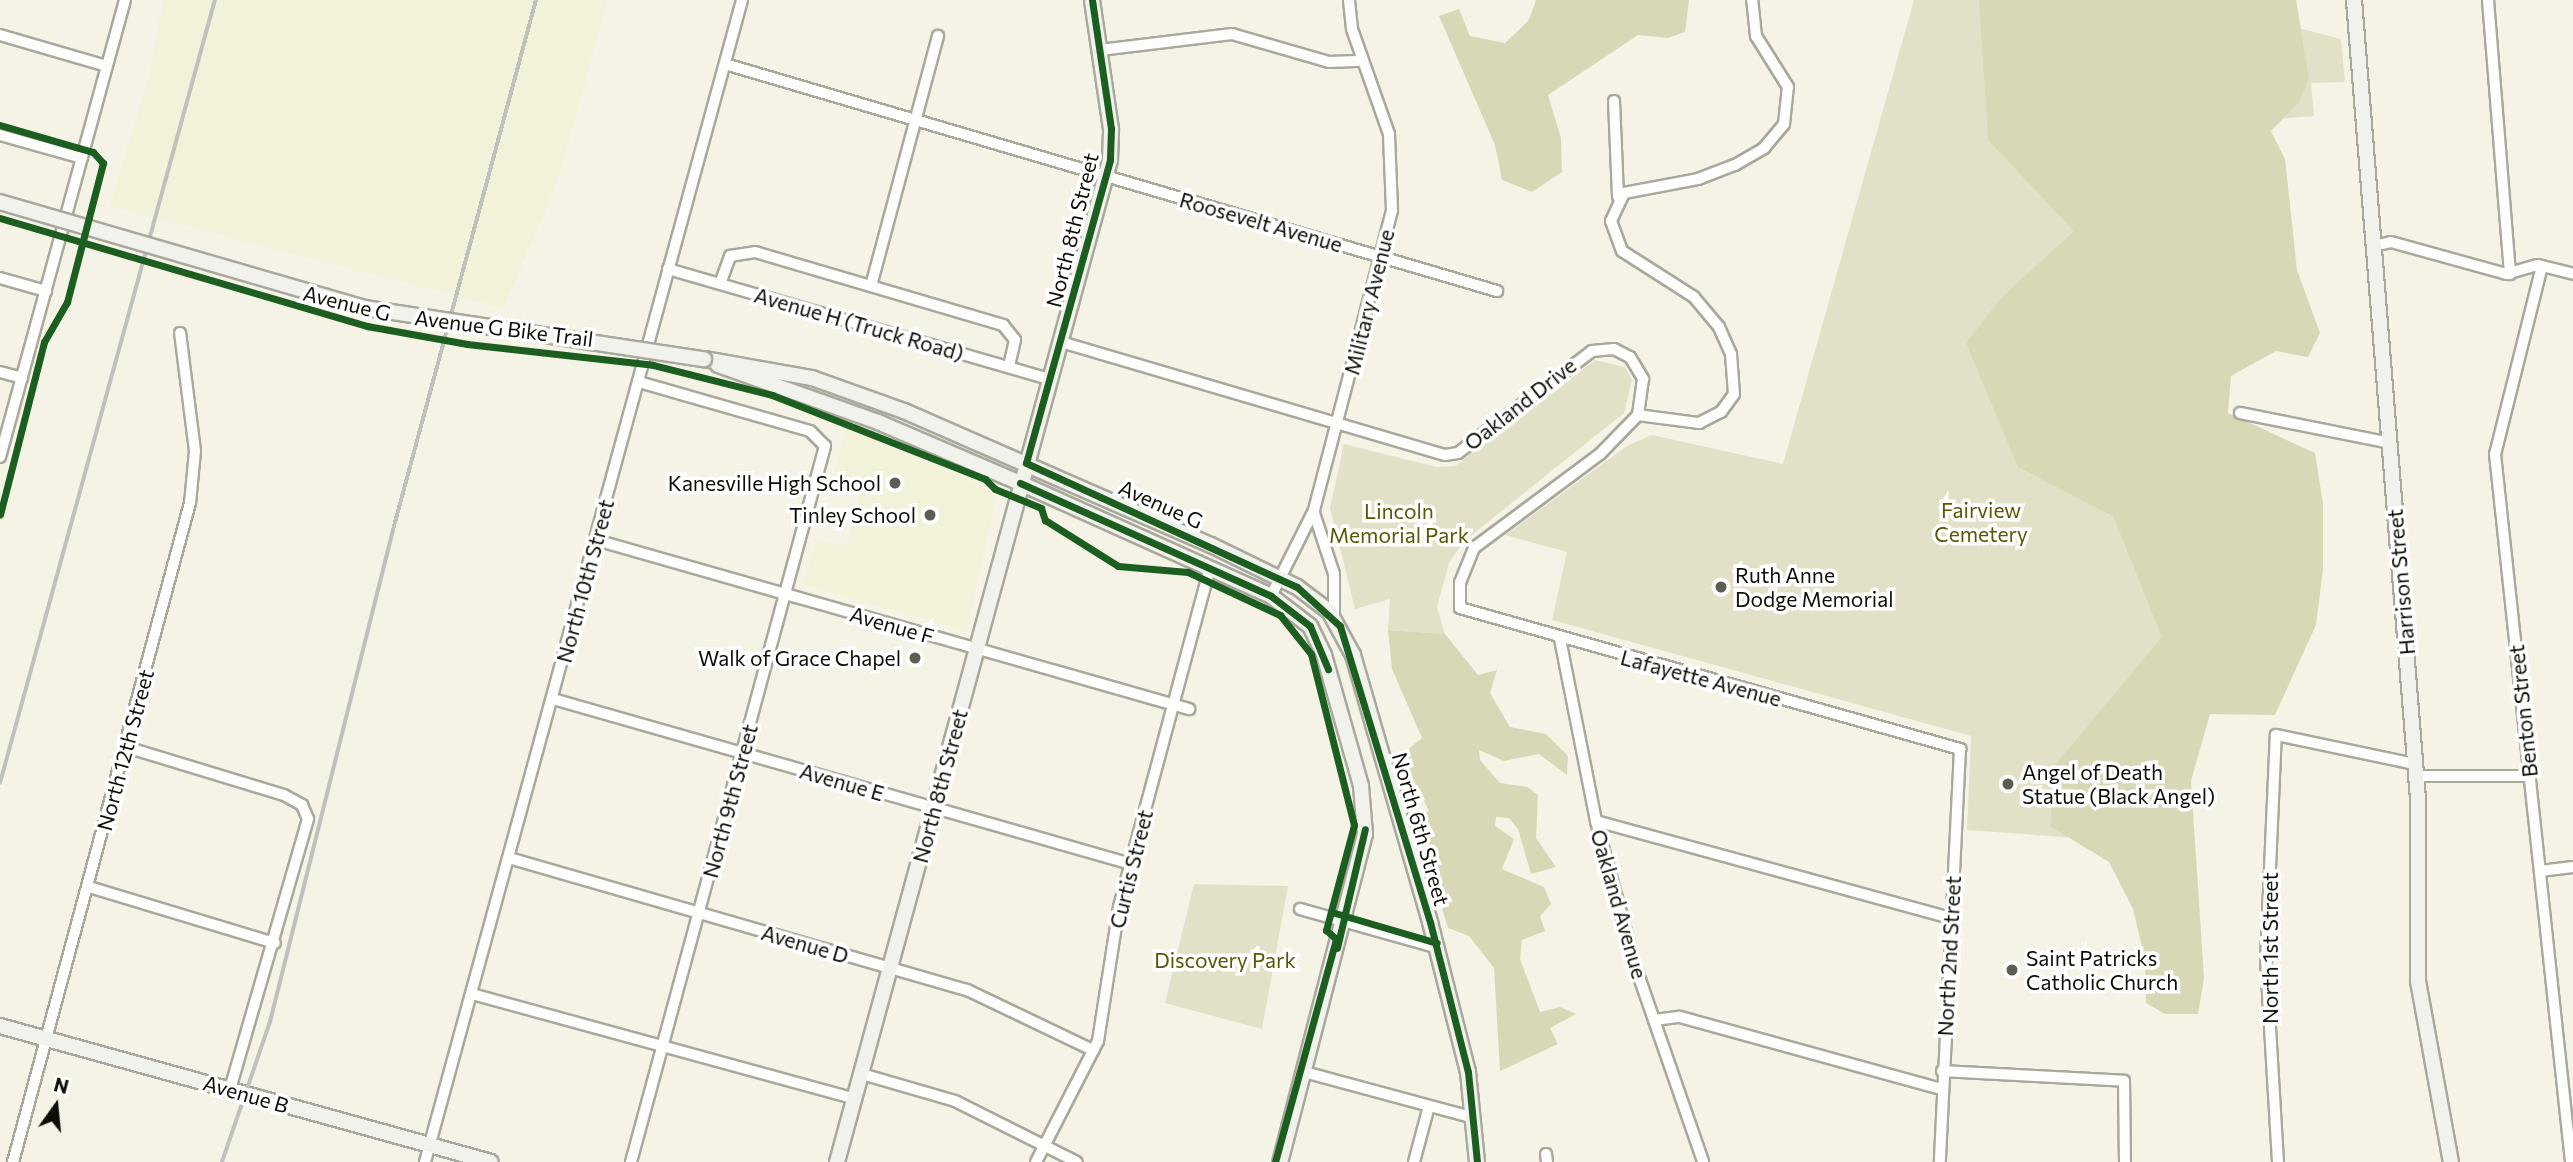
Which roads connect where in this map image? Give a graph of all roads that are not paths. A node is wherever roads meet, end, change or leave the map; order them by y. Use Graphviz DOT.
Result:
graph roads {
  1 [pos="125,0"];
  2 [pos="742,0"];
  3 [pos="1093,0"];
  4 [pos="1349,0"];
  5 [pos="1752,0"];
  6 [pos="2354,0"];
  7 [pos="2488,0"];
  8 [pos="0,35"];
  9 [pos="938,36"];
  10 [pos="1100,50"];
  11 [pos="1363,61"];
  12 [pos="725,64"];
  13 [pos="107,66"];
  14 [pos="1614,101"];
  15 [pos="915,121"];
  16 [pos="0,135"];
  17 [pos="82,158"];
  18 [pos="1105,176"];
  19 [pos="1618,198"];
  20 [pos="0,202"];
  21 [pos="2374,246"];
  22 [pos="1382,257"];
  23 [pos="2542,266"];
  24 [pos="668,269"];
  25 [pos="2510,274"];
  26 [pos="2573,274"];
  27 [pos="0,278"];
  28 [pos="720,284"];
  29 [pos="871,286"];
  30 [pos="46,291"];
  31 [pos="1497,291"];
  32 [pos="180,333"];
  33 [pos="1061,342"];
  34 [pos="704,359"];
  35 [pos="1009,366"];
  36 [pos="0,372"];
  37 [pos="22,378"];
  38 [pos="1050,379"];
  39 [pos="639,382"];
  40 [pos="2241,414"];
  41 [pos="1638,415"];
  42 [pos="1337,424"];
  43 [pos="2390,443"];
  44 [pos="0,457"];
  45 [pos="1026,464"];
  46 [pos="1020,483"];
  47 [pos="1314,510"];
  48 [pos="596,540"];
  49 [pos="1210,568"];
  50 [pos="1281,578"];
  51 [pos="787,595"];
  52 [pos="1271,596"];
  53 [pos="1334,618"];
  54 [pos="1560,639"];
  55 [pos="977,650"];
  56 [pos="553,699"];
  57 [pos="1173,704"];
  58 [pos="1189,709"];
  59 [pos="126,747"];
  60 [pos="1960,749"];
  61 [pos="743,754"];
  62 [pos="2416,770"];
  63 [pos="2529,776"];
  64 [pos="934,809"];
  65 [pos="1596,821"];
  66 [pos="509,858"];
  67 [pos="1131,864"];
  68 [pos="2573,867"];
  69 [pos="2540,871"];
  70 [pos="89,887"];
  71 [pos="1300,909"];
  72 [pos="700,913"];
  73 [pos="1951,918"];
  74 [pos="1344,922"];
  75 [pos="275,943"];
  76 [pos="1432,946"];
  77 [pos="891,968"];
  78 [pos="472,993"];
  79 [pos="1654,1020"];
  80 [pos="0,1026"];
  81 [pos="47,1039"];
  82 [pos="663,1046"];
  83 [pos="1093,1050"];
  84 [pos="1942,1071"];
  85 [pos="1304,1072"];
  86 [pos="862,1074"];
  87 [pos="1942,1089"];
  88 [pos="230,1090"];
  89 [pos="855,1099"];
  90 [pos="1429,1105"];
  91 [pos="1474,1118"];
  92 [pos="430,1145"];
  93 [pos="1044,1145"];
  94 [pos="13,1162"];
  95 [pos="425,1162"];
  96 [pos="491,1162"];
  97 [pos="631,1162"];
  98 [pos="837,1162"];
  99 [pos="1036,1162"];
  100 [pos="1077,1162"];
  101 [pos="1280,1162"];
  102 [pos="1414,1162"];
  103 [pos="1477,1162"];
  104 [pos="1703,1162"];
  105 [pos="1940,1162"];
  106 [pos="2125,1162"];
  107 [pos="2278,1162"];
  108 [pos="2451,1162"];
  109 [pos="2571,1162"];
  1 -- 13 [label="street"];
  2 -- 12 [label="street, North 10th Street"];
  3 -- 10 [label="street, North 8th Street"];
  4 -- 11 [label="street, Military Avenue"];
  5 -- 19 [label="street"];
  6 -- 21 [label="street, Harrison Street"];
  7 -- 25 [label="street"];
  8 -- 13 [label="street"];
  9 -- 15 [label="street"];
  10 -- 11 [label="street"];
  10 -- 18 [label="street, North 8th Street"];
  11 -- 22 [label="street, Military Avenue"];
  12 -- 15 [label="street, Roosevelt Avenue"];
  12 -- 24 [label="street, North 10th Street"];
  13 -- 17 [label="street"];
  14 -- 19 [label="street"];
  15 -- 18 [label="street, Roosevelt Avenue"];
  15 -- 29 [label="street"];
  16 -- 17 [label="street"];
  17 -- 30 [label="street"];
  18 -- 22 [label="street, Roosevelt Avenue"];
  18 -- 33 [label="street, North 8th Street"];
  19 -- 41 [label="street"];
  20 -- 34 [label="street, Avenue G, bridge"];
  21 -- 25 [label="street"];
  21 -- 43 [label="street, Harrison Street"];
  22 -- 31 [label="street, Roosevelt Avenue"];
  22 -- 42 [label="street, Military Avenue"];
  23 -- 25 [label="street"];
  23 -- 26 [label="street"];
  23 -- 63 [label="street, Benton Street"];
  24 -- 28 [label="street, Avenue H (Truck Road)"];
  24 -- 39 [label="street, North 10th Street"];
  27 -- 30 [label="street"];
  28 -- 29 [label="street"];
  28 -- 35 [label="street, Avenue H (Truck Road)"];
  29 -- 35 [label="street"];
  30 -- 37 [label="street"];
  32 -- 59 [label="street, North 12th Street"];
  33 -- 38 [label="street, North 8th Street"];
  33 -- 42 [label="street, Oakland Drive"];
  34 -- 45 [label="street, Avenue G"];
  34 -- 46 [label="street, Avenue G"];
  35 -- 38 [label="street, Avenue H (Truck Road)"];
  36 -- 37 [label="street"];
  37 -- 44 [label="street"];
  38 -- 45 [label="street, North 8th Street"];
  39 -- 48 [label="street, North 10th Street"];
  39 -- 51 [label="street, North 9th Street"];
  40 -- 43 [label="street"];
  41 -- 42 [label="street, Oakland Drive"];
  41 -- 54 [label="street, Lafayette Avenue"];
  42 -- 47 [label="street, Military Avenue"];
  43 -- 62 [label="street, Harrison Street"];
  45 -- 46 [label="street, North 8th Street"];
  45 -- 50 [label="street, Avenue G"];
  46 -- 49 [label="street, Avenue G"];
  46 -- 55 [label="street, North 8th Street"];
  47 -- 50 [label="street, Military Avenue"];
  47 -- 53 [label="street"];
  48 -- 51 [label="street, Avenue F"];
  48 -- 56 [label="street, North 10th Street"];
  49 -- 52 [label="street, Avenue G"];
  49 -- 57 [label="street, Curtis Street"];
  50 -- 52 [label="street, Military Avenue"];
  50 -- 53 [label="street, North 6th Street"];
  51 -- 55 [label="street, Avenue F"];
  51 -- 61 [label="street, North 9th Street"];
  52 -- 74 [label="street, Avenue G"];
  53 -- 76 [label="street, North 6th Street"];
  54 -- 60 [label="street, Lafayette Avenue"];
  54 -- 65 [label="street, Oakland Avenue"];
  55 -- 57 [label="street, Avenue F"];
  55 -- 64 [label="street, North 8th Street"];
  56 -- 61 [label="street, Avenue E"];
  56 -- 66 [label="street, North 10th Street"];
  57 -- 58 [label="street, Avenue F"];
  57 -- 67 [label="street, Curtis Street"];
  59 -- 70 [label="street, North 12th Street"];
  59 -- 75 [label="street"];
  60 -- 73 [label="street, North 2nd Street"];
  61 -- 64 [label="street, Avenue E"];
  61 -- 72 [label="street, North 9th Street"];
  62 -- 63 [label="street"];
  62 -- 107 [label="street, North 1st Street"];
  62 -- 108 [label="street, Harrison Street"];
  63 -- 69 [label="street, Benton Street"];
  64 -- 67 [label="street, Avenue E"];
  64 -- 77 [label="street, North 8th Street"];
  65 -- 73 [label="street"];
  65 -- 79 [label="street, Oakland Avenue"];
  66 -- 72 [label="street, Avenue D"];
  66 -- 78 [label="street, North 10th Street"];
  67 -- 83 [label="street, Curtis Street"];
  68 -- 69 [label="street"];
  69 -- 109 [label="street, Benton Street"];
  70 -- 75 [label="street"];
  70 -- 81 [label="street, North 12th Street"];
  71 -- 74 [label="street"];
  72 -- 77 [label="street, Avenue D"];
  72 -- 82 [label="street, North 9th Street"];
  73 -- 84 [label="street, North 2nd Street"];
  74 -- 76 [label="street"];
  74 -- 85 [label="street, Avenue G"];
  75 -- 88 [label="street"];
  76 -- 91 [label="street, North 6th Street"];
  77 -- 83 [label="street, Avenue D"];
  77 -- 86 [label="street, North 8th Street"];
  78 -- 82 [label="street"];
  78 -- 92 [label="street, North 10th Street"];
  79 -- 87 [label="street"];
  79 -- 104 [label="street, Oakland Avenue"];
  80 -- 81 [label="street, Avenue B"];
  81 -- 88 [label="street, Avenue B"];
  81 -- 94 [label="street, North 12th Street"];
  82 -- 89 [label="street"];
  82 -- 97 [label="street, North 9th Street"];
  83 -- 93 [label="street, Curtis Street"];
  84 -- 87 [label="street, North 2nd Street"];
  84 -- 106 [label="street"];
  85 -- 90 [label="street"];
  85 -- 101 [label="street, Avenue G"];
  86 -- 89 [label="street, North 8th Street"];
  86 -- 93 [label="street"];
  87 -- 105 [label="street, North 2nd Street"];
  88 -- 92 [label="street, Avenue B"];
  89 -- 98 [label="street, North 8th Street"];
  90 -- 91 [label="street"];
  90 -- 102 [label="street"];
  91 -- 103 [label="street, North 6th Street"];
  92 -- 95 [label="street, North 10th Street"];
  92 -- 96 [label="street, Avenue B"];
  93 -- 99 [label="street, Curtis Street"];
  93 -- 100 [label="street"];
}
